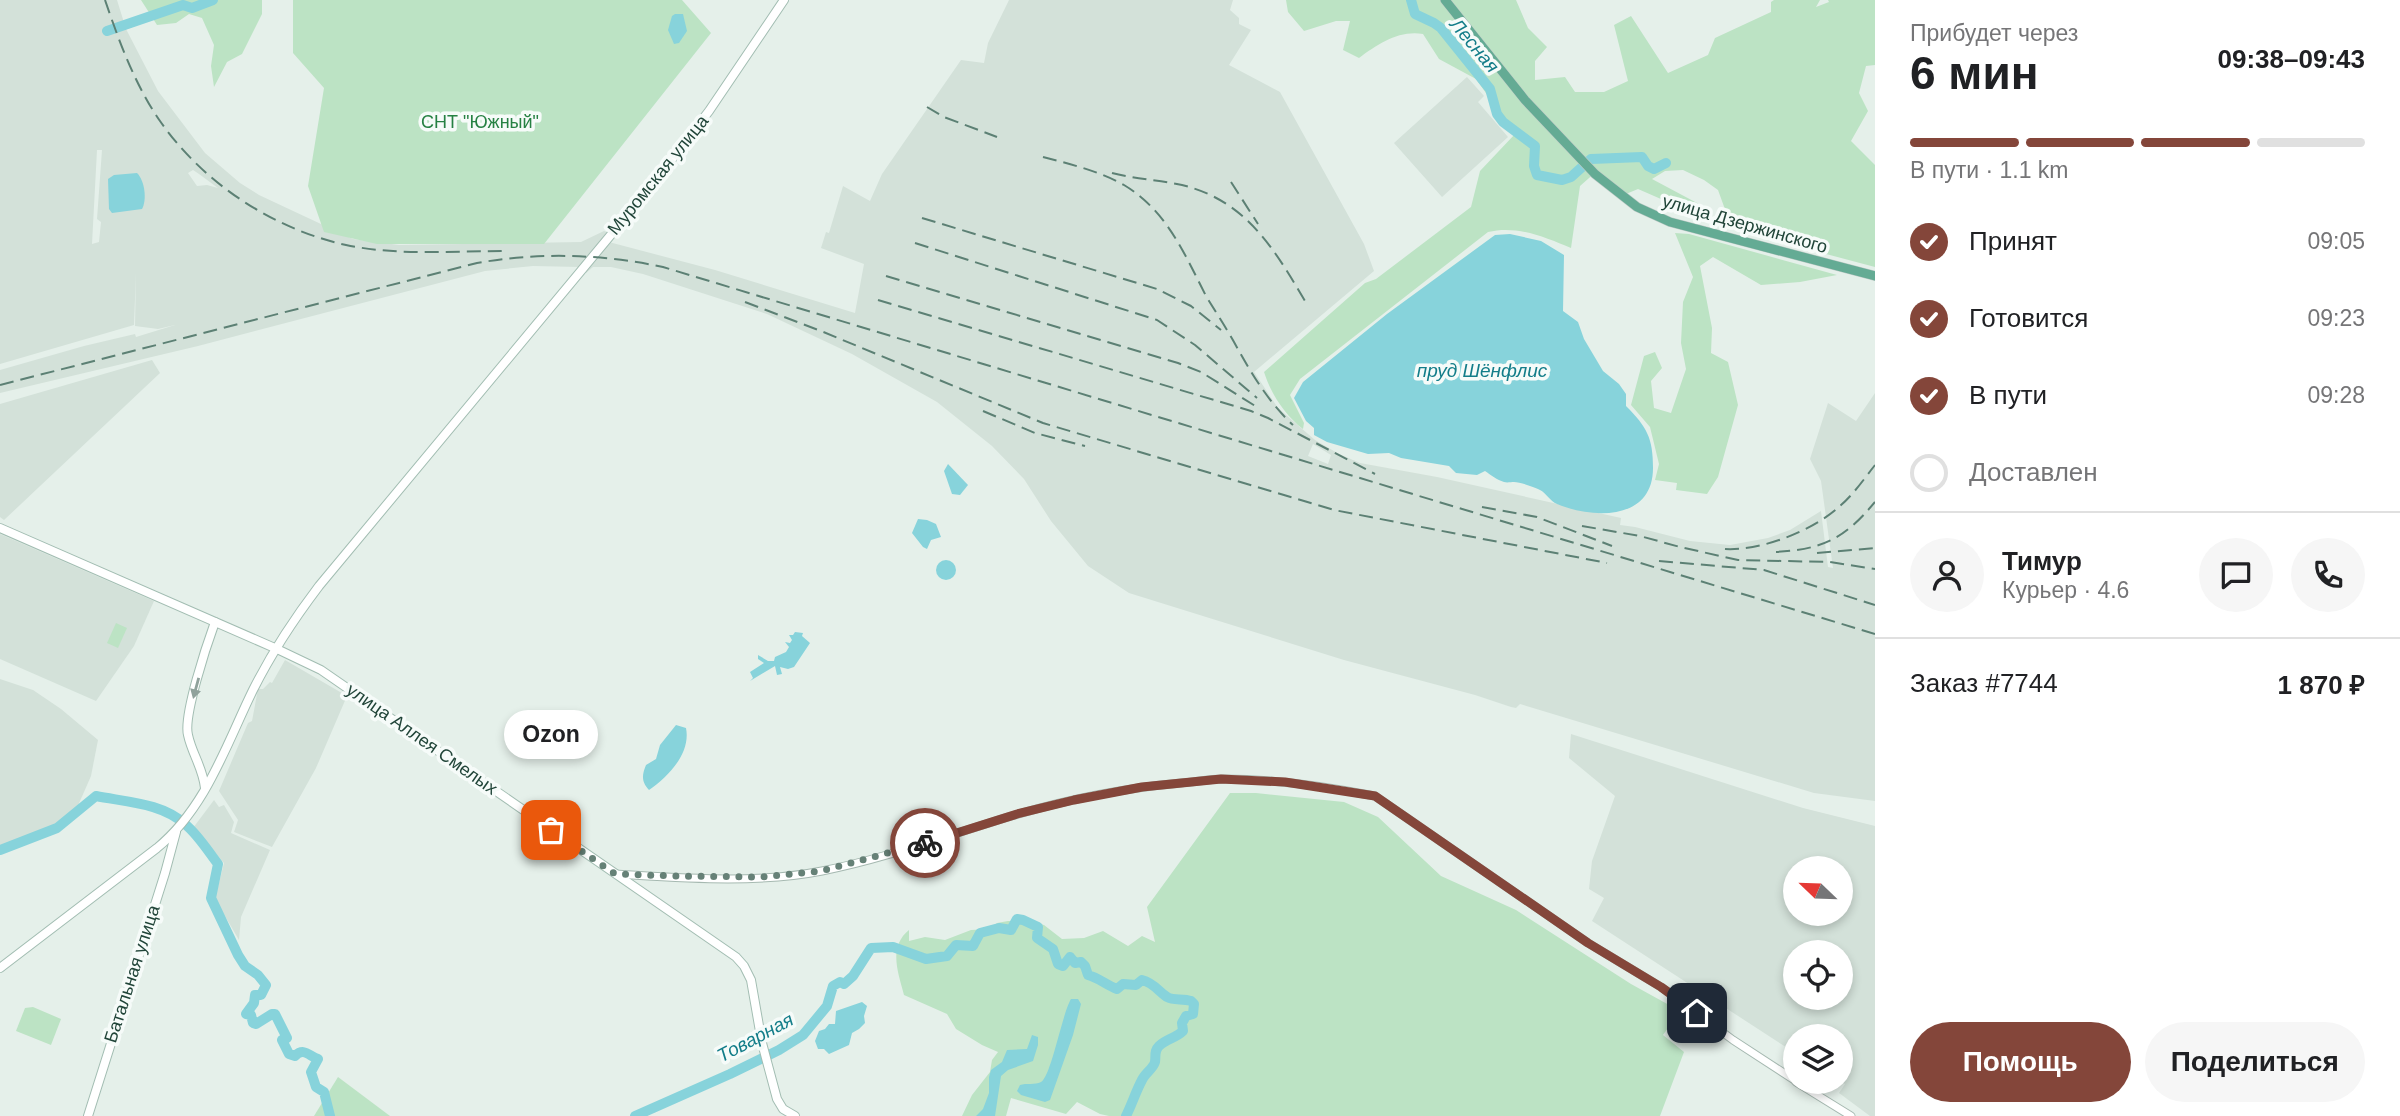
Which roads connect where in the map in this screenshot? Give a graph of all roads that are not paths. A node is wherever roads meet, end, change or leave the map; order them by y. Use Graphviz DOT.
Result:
graph roads {
  1 [pos="784,0"];
  2 [pos="1445,0"];
  3 [pos="1875,276"];
  4 [pos="0,527"];
  5 [pos="215,622"];
  6 [pos="277,649"];
  7 [pos="214,773"];
  8 [pos="204,774"];
  9 [pos="205,791"];
  10 [pos="177,831"];
  11 [pos="157,848"];
  12 [pos="169,859"];
  13 [pos="615,874"];
  14 [pos="0,968"];
  15 [pos="1783,1073"];
  16 [pos="1816,1094"];
  17 [pos="88,1116"];
  18 [pos="795,1116"];
  19 [pos="1851,1116"];
  1 -- 6 [label="main road, Муромская улица"];
  2 -- 3 [label="main road, улица Дзержинского"];
  4 -- 5 [label="main road, улица Аллея Смелых"];
  5 -- 6 [label="main road, улица Аллея Смелых"];
  5 -- 8 [label="main road, one-way"];
  6 -- 7 [label="main road"];
  6 -- 13 [label="main road, улица Аллея Смелых"];
  7 -- 8 [label="main road"];
  7 -- 9 [label="main road"];
  8 -- 9 [label="main road"];
  9 -- 10 [label="main road"];
  10 -- 11 [label="main road"];
  10 -- 12 [label="main road, Батальная улица"];
  11 -- 12 [label="main road"];
  11 -- 14 [label="main road"];
  12 -- 17 [label="main road, Батальная улица"];
  13 -- 15 [label="street"];
  13 -- 18 [label="main road, улица Аллея Смелых"];
  16 -- 19 [label="street"];
}
